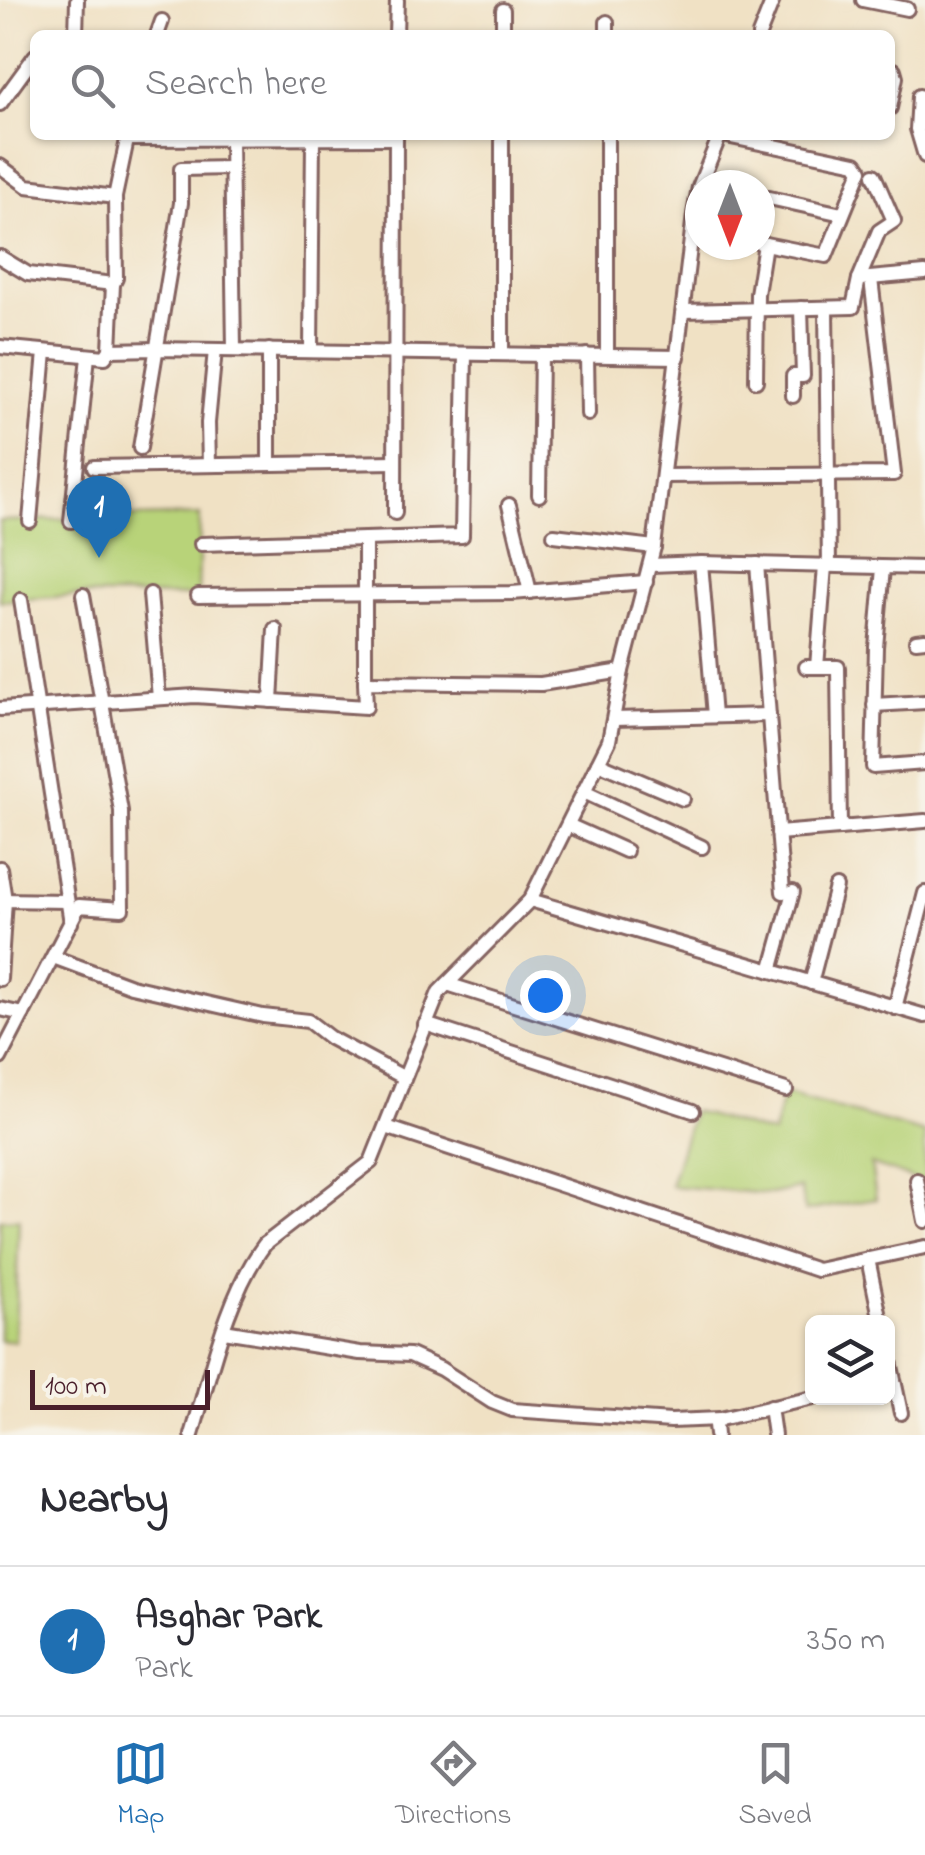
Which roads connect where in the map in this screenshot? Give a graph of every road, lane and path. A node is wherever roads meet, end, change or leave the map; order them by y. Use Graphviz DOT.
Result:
graph roads {
  1 [pos="78,0"];
  2 [pos="397,0"];
  3 [pos="773,0"];
  4 [pos="863,0"];
  5 [pos="907,9"];
  6 [pos="503,10"];
  7 [pos="76,30"];
  8 [pos="396,30"];
  9 [pos="503,30"];
  10 [pos="762,30"];
  11 [pos="30,63"];
  12 [pos="919,96"];
  13 [pos="0,104"];
  14 [pos="126,140"];
  15 [pos="230,140"];
  16 [pos="313,140"];
  17 [pos="396,140"];
  18 [pos="502,140"];
  19 [pos="607,140"];
  20 [pos="724,140"];
  21 [pos="745,140"];
  22 [pos="925,156"];
  23 [pos="0,166"];
  24 [pos="231,168"];
  25 [pos="708,170"];
  26 [pos="874,175"];
  27 [pos="115,197"];
  28 [pos="775,199"];
  29 [pos="842,214"];
  30 [pos="775,246"];
  31 [pos="0,257"];
  32 [pos="692,260"];
  33 [pos="762,260"];
  34 [pos="925,273"];
  35 [pos="865,279"];
  36 [pos="113,284"];
  37 [pos="802,308"];
  38 [pos="826,308"];
  39 [pos="757,310"];
  40 [pos="684,311"];
  41 [pos="0,348"];
  42 [pos="156,349"];
  43 [pos="110,350"];
  44 [pos="215,350"];
  45 [pos="234,350"];
  46 [pos="269,350"];
  47 [pos="311,351"];
  48 [pos="46,352"];
  49 [pos="396,352"];
  50 [pos="465,354"];
  51 [pos="502,354"];
  52 [pos="541,355"];
  53 [pos="587,355"];
  54 [pos="607,355"];
  55 [pos="88,356"];
  56 [pos="678,357"];
  57 [pos="756,381"];
  58 [pos="793,396"];
  59 [pos="588,414"];
  60 [pos="140,448"];
  61 [pos="395,462"];
  62 [pos="270,464"];
  63 [pos="209,465"];
  64 [pos="94,467"];
  65 [pos="828,474"];
  66 [pos="665,476"];
  67 [pos="540,495"];
  68 [pos="510,505"];
  69 [pos="394,513"];
  70 [pos="30,521"];
  71 [pos="71,521"];
  72 [pos="554,535"];
  73 [pos="365,539"];
  74 [pos="201,544"];
  75 [pos="654,547"];
  76 [pos="701,563"];
  77 [pos="757,564"];
  78 [pos="650,566"];
  79 [pos="827,566"];
  80 [pos="883,568"];
  81 [pos="925,568"];
  82 [pos="646,582"];
  83 [pos="530,592"];
  84 [pos="150,594"];
  85 [pos="365,594"];
  86 [pos="83,595"];
  87 [pos="198,596"];
  88 [pos="21,600"];
  89 [pos="275,628"];
  90 [pos="622,671"];
  91 [pos="365,682"];
  92 [pos="159,698"];
  93 [pos="271,700"];
  94 [pos="102,702"];
  95 [pos="925,702"];
  96 [pos="874,705"];
  97 [pos="37,707"];
  98 [pos="0,709"];
  99 [pos="714,716"];
  100 [pos="769,716"];
  101 [pos="614,719"];
  102 [pos="598,763"];
  103 [pos="925,763"];
  104 [pos="584,792"];
  105 [pos="683,799"];
  106 [pos="925,821"];
  107 [pos="568,824"];
  108 [pos="840,828"];
  109 [pos="778,833"];
  110 [pos="702,847"];
  111 [pos="626,851"];
  112 [pos="0,868"];
  113 [pos="836,887"];
  114 [pos="925,893"];
  115 [pos="2,900"];
  116 [pos="530,900"];
  117 [pos="68,901"];
  118 [pos="922,914"];
  119 [pos="71,922"];
  120 [pos="53,957"];
  121 [pos="771,971"];
  122 [pos="0,980"];
  123 [pos="811,983"];
  124 [pos="447,984"];
  125 [pos="895,1008"];
  126 [pos="0,1009"];
  127 [pos="23,1014"];
  128 [pos="925,1016"];
  129 [pos="426,1024"];
  130 [pos="0,1058"];
  131 [pos="403,1076"];
  132 [pos="786,1090"];
  133 [pos="692,1111"];
  134 [pos="386,1127"];
  135 [pos="917,1180"];
  136 [pos="925,1221"];
  137 [pos="925,1247"];
  138 [pos="868,1259"];
  139 [pos="880,1315"];
  140 [pos="224,1331"];
  141 [pos="895,1397"];
  142 [pos="805,1400"];
  143 [pos="770,1407"];
  144 [pos="900,1413"];
  145 [pos="720,1419"];
  146 [pos="192,1435"];
  147 [pos="716,1435"];
  148 [pos="774,1435"];
  1 -- 7 [label="street"];
  2 -- 8 [label="street"];
  3 -- 10 [label="street"];
  4 -- 5 [label="street"];
  6 -- 9 [label="street"];
  11 -- 13 [label="street"];
  12 -- 22 [label="street"];
  14 -- 27 [label="street"];
  15 -- 24 [label="street"];
  16 -- 47 [label="street"];
  17 -- 49 [label="street"];
  18 -- 51 [label="street"];
  19 -- 54 [label="street"];
  20 -- 25 [label="street"];
  21 -- 29 [label="street"];
  23 -- 27 [label="street"];
  24 -- 42 [label="street"];
  24 -- 45 [label="street"];
  26 -- 35 [label="street"];
  27 -- 36 [label="street"];
  28 -- 29 [label="street"];
  29 -- 30 [label="street"];
  31 -- 36 [label="street"];
  32 -- 40 [label="street"];
  33 -- 39 [label="street"];
  34 -- 35 [label="street"];
  35 -- 38 [label="street"];
  35 -- 65 [label="street"];
  36 -- 43 [label="street"];
  37 -- 38 [label="street"];
  37 -- 39 [label="street"];
  37 -- 58 [label="street"];
  38 -- 65 [label="street"];
  39 -- 40 [label="street"];
  39 -- 57 [label="street"];
  40 -- 56 [label="street"];
  41 -- 48 [label="street"];
  42 -- 43 [label="street"];
  42 -- 44 [label="street"];
  42 -- 60 [label="street"];
  43 -- 55 [label="street"];
  44 -- 45 [label="street"];
  44 -- 63 [label="street"];
  45 -- 46 [label="street"];
  46 -- 47 [label="street"];
  46 -- 62 [label="street"];
  47 -- 49 [label="street"];
  48 -- 55 [label="street"];
  48 -- 70 [label="street"];
  49 -- 50 [label="street"];
  49 -- 61 [label="street"];
  50 -- 51 [label="street"];
  50 -- 73 [label="street"];
  51 -- 52 [label="street"];
  52 -- 53 [label="street"];
  52 -- 67 [label="street"];
  53 -- 54 [label="street"];
  53 -- 59 [label="street"];
  54 -- 56 [label="street"];
  55 -- 71 [label="street"];
  56 -- 66 [label="street"];
  61 -- 62 [label="street"];
  61 -- 69 [label="street"];
  62 -- 63 [label="street"];
  63 -- 64 [label="street"];
  65 -- 66 [label="street"];
  65 -- 79 [label="street"];
  66 -- 75 [label="street"];
  68 -- 83 [label="street"];
  72 -- 75 [label="street"];
  73 -- 74 [label="street"];
  73 -- 85 [label="street"];
  75 -- 78 [label="street"];
  76 -- 77 [label="street"];
  76 -- 78 [label="street"];
  76 -- 99 [label="street"];
  77 -- 79 [label="street"];
  77 -- 100 [label="street"];
  78 -- 82 [label="street"];
  79 -- 80 [label="street"];
  79 -- 108 [label="street"];
  80 -- 81 [label="street"];
  80 -- 96 [label="street"];
  82 -- 83 [label="street"];
  82 -- 90 [label="street"];
  83 -- 85 [label="street"];
  84 -- 92 [label="street"];
  85 -- 87 [label="street"];
  85 -- 91 [label="street"];
  86 -- 94 [label="street"];
  88 -- 97 [label="street"];
  89 -- 93 [label="street"];
  90 -- 91 [label="street"];
  90 -- 101 [label="street"];
  91 -- 93 [label="street"];
  92 -- 93 [label="street"];
  92 -- 94 [label="street"];
  94 -- 97 [label="street"];
  94 -- 119 [label="street"];
  95 -- 96 [label="street"];
  96 -- 103 [label="street"];
  97 -- 98 [label="street"];
  97 -- 117 [label="street"];
  99 -- 100 [label="street"];
  99 -- 101 [label="street"];
  100 -- 109 [label="street"];
  101 -- 102 [label="street"];
  102 -- 104 [label="street"];
  102 -- 105 [label="street"];
  104 -- 107 [label="street"];
  104 -- 110 [label="street"];
  106 -- 108 [label="street"];
  107 -- 111 [label="street"];
  107 -- 116 [label="street"];
  108 -- 109 [label="street"];
  109 -- 121 [label="street"];
  112 -- 115 [label="street"];
  113 -- 123 [label="street"];
  114 -- 118 [label="street"];
  115 -- 117 [label="street"];
  115 -- 122 [label="street"];
  116 -- 121 [label="street"];
  116 -- 124 [label="street"];
  117 -- 119 [label="street"];
  118 -- 125 [label="street"];
  119 -- 120 [label="street"];
  120 -- 127 [label="street"];
  120 -- 131 [label="street"];
  121 -- 123 [label="street"];
  123 -- 125 [label="street"];
  124 -- 129 [label="street"];
  124 -- 132 [label="street"];
  125 -- 128 [label="street"];
  126 -- 127 [label="street"];
  127 -- 130 [label="street"];
  129 -- 131 [label="street"];
  129 -- 133 [label="street"];
  131 -- 134 [label="street"];
  134 -- 138 [label="street"];
  134 -- 140 [label="street"];
  135 -- 136 [label="street"];
  137 -- 138 [label="street"];
  138 -- 139 [label="street"];
  140 -- 145 [label="street"];
  140 -- 146 [label="street"];
  141 -- 144 [label="street"];
  142 -- 143 [label="street"];
  143 -- 145 [label="street"];
  143 -- 148 [label="street"];
  145 -- 147 [label="street"];
}
